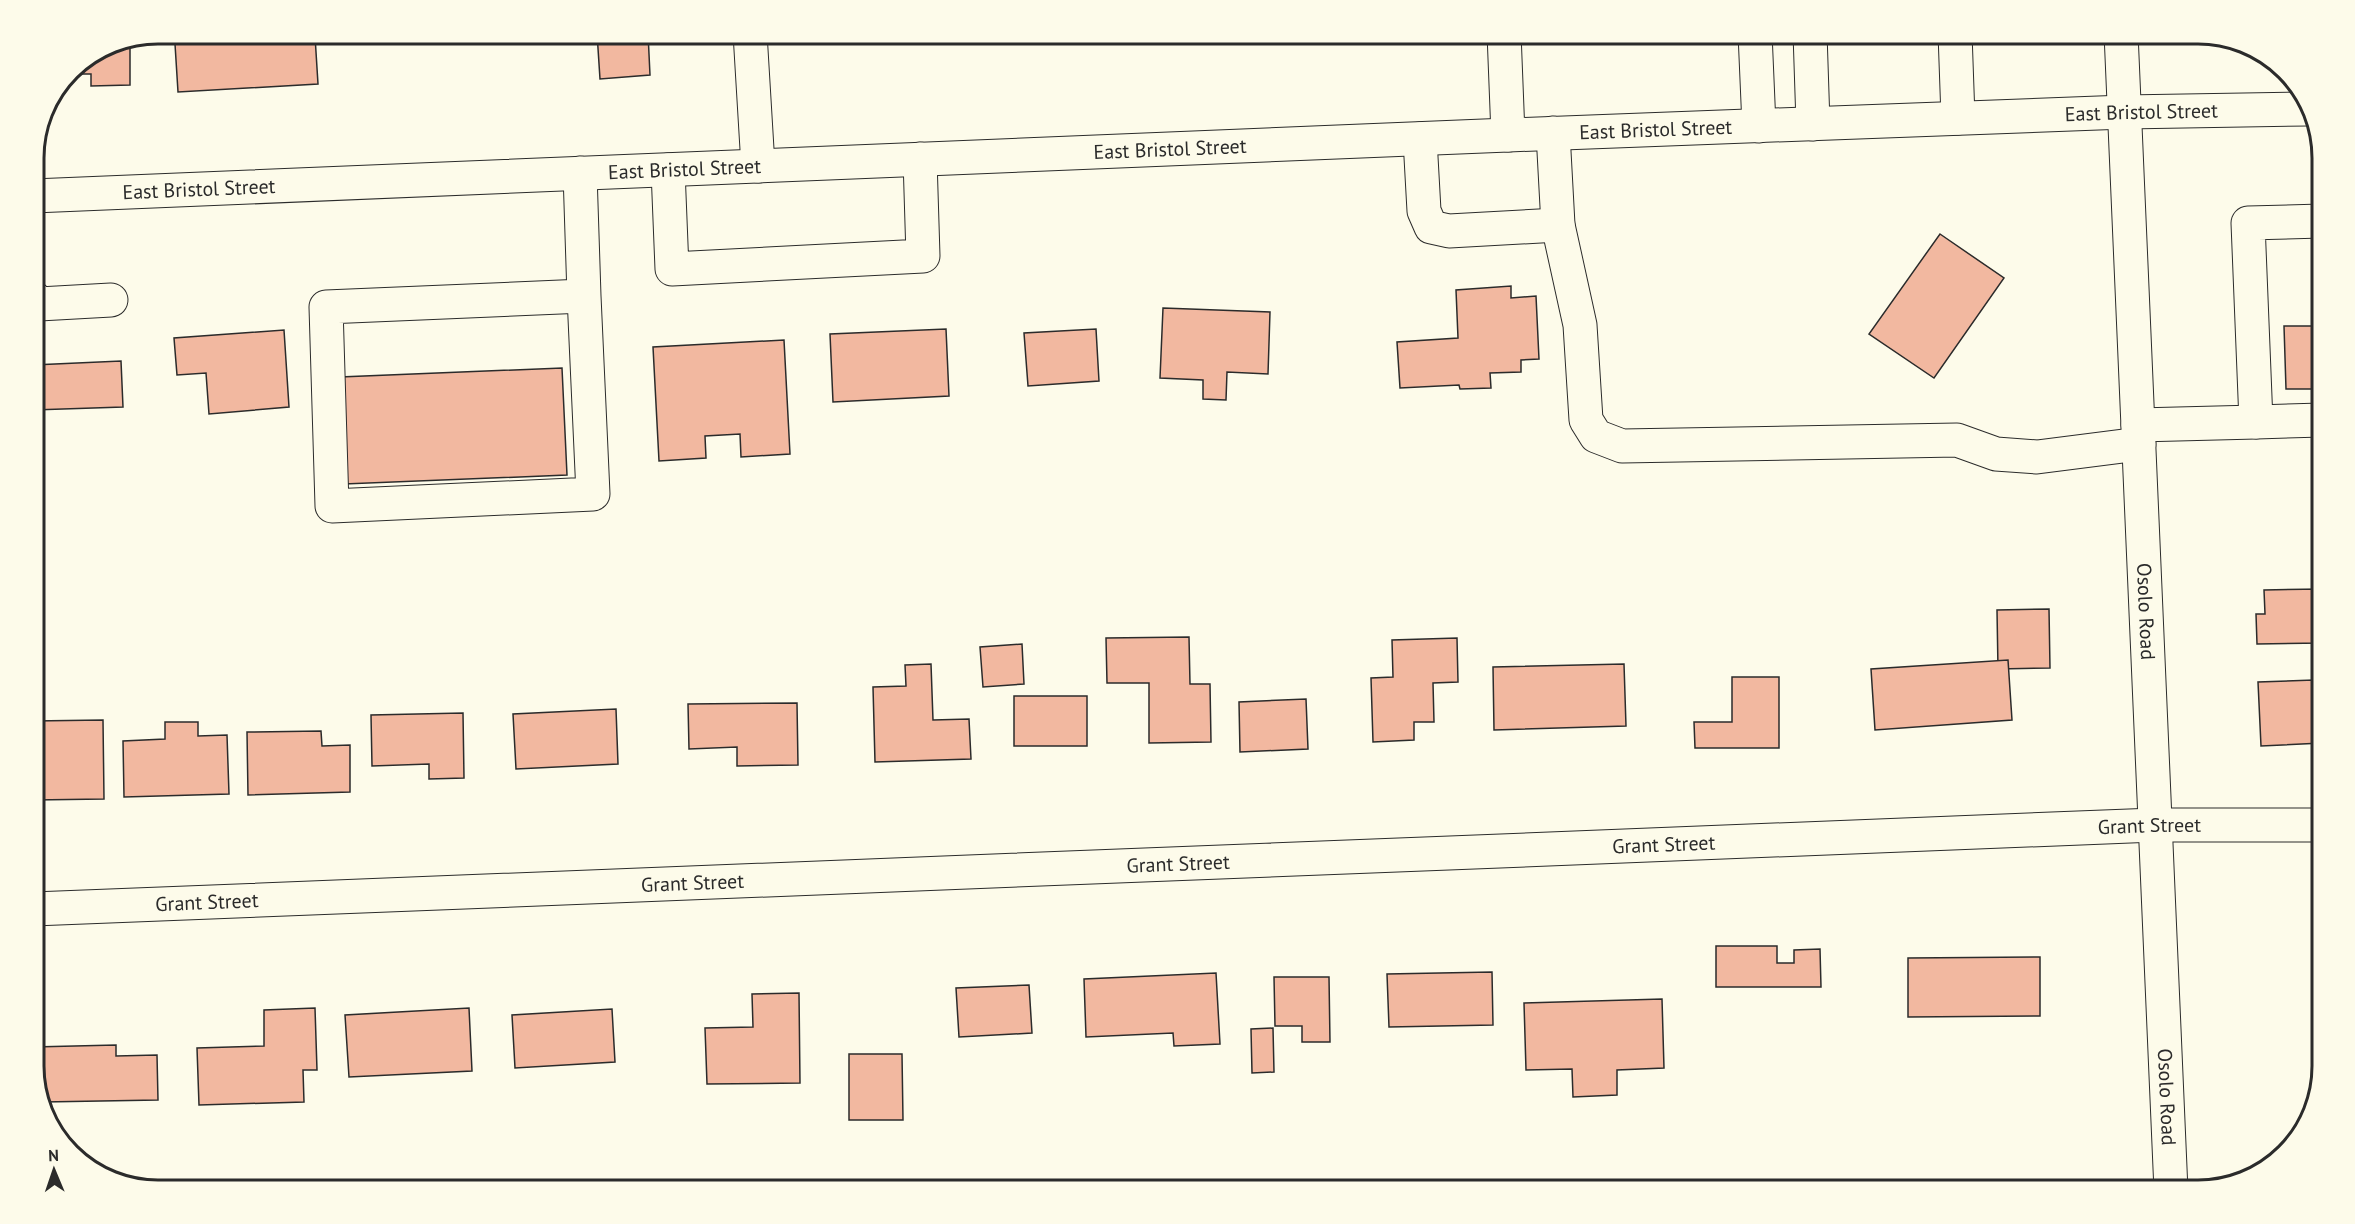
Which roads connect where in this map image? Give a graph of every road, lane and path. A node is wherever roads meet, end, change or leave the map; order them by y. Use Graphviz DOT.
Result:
graph roads {
  1 [pos="751,44"];
  2 [pos="1504,44"];
  3 [pos="1755,44"];
  4 [pos="1810,44"];
  5 [pos="1955,44"];
  6 [pos="2122,44"];
  7 [pos="2301,109"];
  8 [pos="2125,111"];
  9 [pos="1958,118"];
  10 [pos="1812,124"];
  11 [pos="1759,126"];
  12 [pos="1553,133"];
  13 [pos="1508,135"];
  14 [pos="1420,139"];
  15 [pos="920,159"];
  16 [pos="758,166"];
  17 [pos="668,170"];
  18 [pos="580,173"];
  19 [pos="44,196"];
  20 [pos="2311,221"];
  21 [pos="1558,225"];
  22 [pos="584,296"];
  23 [pos="111,300"];
  24 [pos="44,304"];
  25 [pos="2311,420"];
  26 [pos="2256,422"];
  27 [pos="2138,435"];
  28 [pos="2155,825"];
  29 [pos="2312,825"];
  30 [pos="44,909"];
  31 [pos="2171,1180"];
  1 -- 16 [label="street"];
  2 -- 13 [label="street"];
  3 -- 11 [label="street"];
  4 -- 10 [label="street"];
  5 -- 9 [label="street"];
  6 -- 8 [label="street, Osolo Road"];
  7 -- 8 [label="street, East Bristol Street"];
  8 -- 9 [label="street, East Bristol Street"];
  8 -- 27 [label="street, Osolo Road"];
  9 -- 10 [label="street, East Bristol Street"];
  10 -- 11 [label="street, East Bristol Street"];
  11 -- 12 [label="street, East Bristol Street"];
  12 -- 13 [label="street, East Bristol Street"];
  12 -- 21 [label="street"];
  13 -- 14 [label="street, East Bristol Street"];
  14 -- 15 [label="street, East Bristol Street"];
  14 -- 21 [label="street"];
  15 -- 16 [label="street, East Bristol Street"];
  15 -- 17 [label="street"];
  16 -- 17 [label="street, East Bristol Street"];
  17 -- 18 [label="street, East Bristol Street"];
  18 -- 19 [label="street, East Bristol Street"];
  18 -- 22 [label="street"];
  20 -- 26 [label="street"];
  21 -- 27 [label="street"];
  22 -- 22 [label="street"];
  23 -- 24 [label="street"];
  25 -- 26 [label="street"];
  26 -- 27 [label="street"];
  27 -- 28 [label="street, Osolo Road"];
  28 -- 29 [label="street, Grant Street"];
  28 -- 30 [label="street, Grant Street"];
  28 -- 31 [label="street, Osolo Road"];
}
